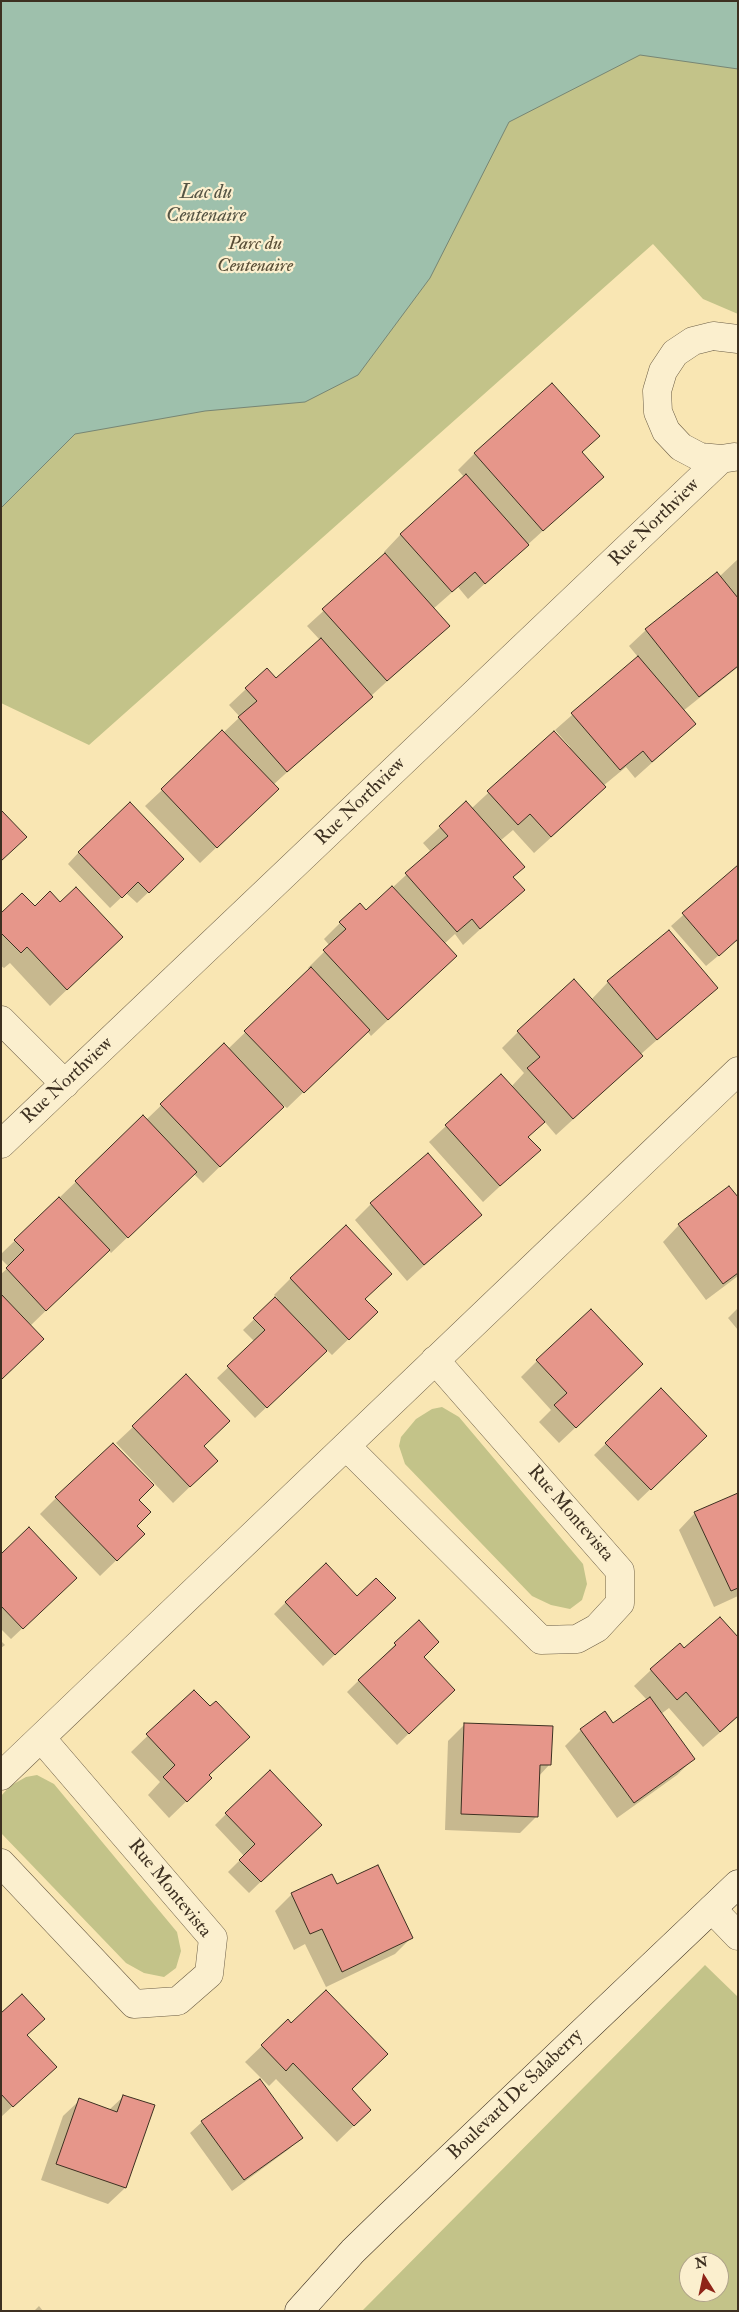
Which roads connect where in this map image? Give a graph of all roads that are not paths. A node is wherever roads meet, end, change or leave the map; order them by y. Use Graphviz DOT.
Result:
graph roads {
  1 [pos="738,339"];
  2 [pos="729,458"];
  3 [pos="1,1020"];
  4 [pos="738,1070"];
  5 [pos="65,1084"];
  6 [pos="1,1144"];
  7 [pos="435,1360"];
  8 [pos="346,1446"];
  9 [pos="41,1738"];
  10 [pos="1,1776"];
  11 [pos="1,1863"];
  12 [pos="738,1884"];
  13 [pos="712,1909"];
  14 [pos="738,1936"];
  15 [pos="299,2311"];
  1 -- 2 [label="street, Rue Northview"];
  2 -- 5 [label="street, Rue Northview"];
  3 -- 5 [label="street"];
  4 -- 7 [label="street"];
  5 -- 6 [label="street, Rue Northview"];
  7 -- 8 [label="street"];
  7 -- 8 [label="street, Rue Montevista"];
  8 -- 9 [label="street"];
  9 -- 10 [label="street"];
  9 -- 11 [label="street, Rue Montevista"];
  12 -- 13 [label="street, Boulevard De Salaberry"];
  13 -- 14 [label="street"];
  13 -- 15 [label="street, Boulevard De Salaberry"];
}
